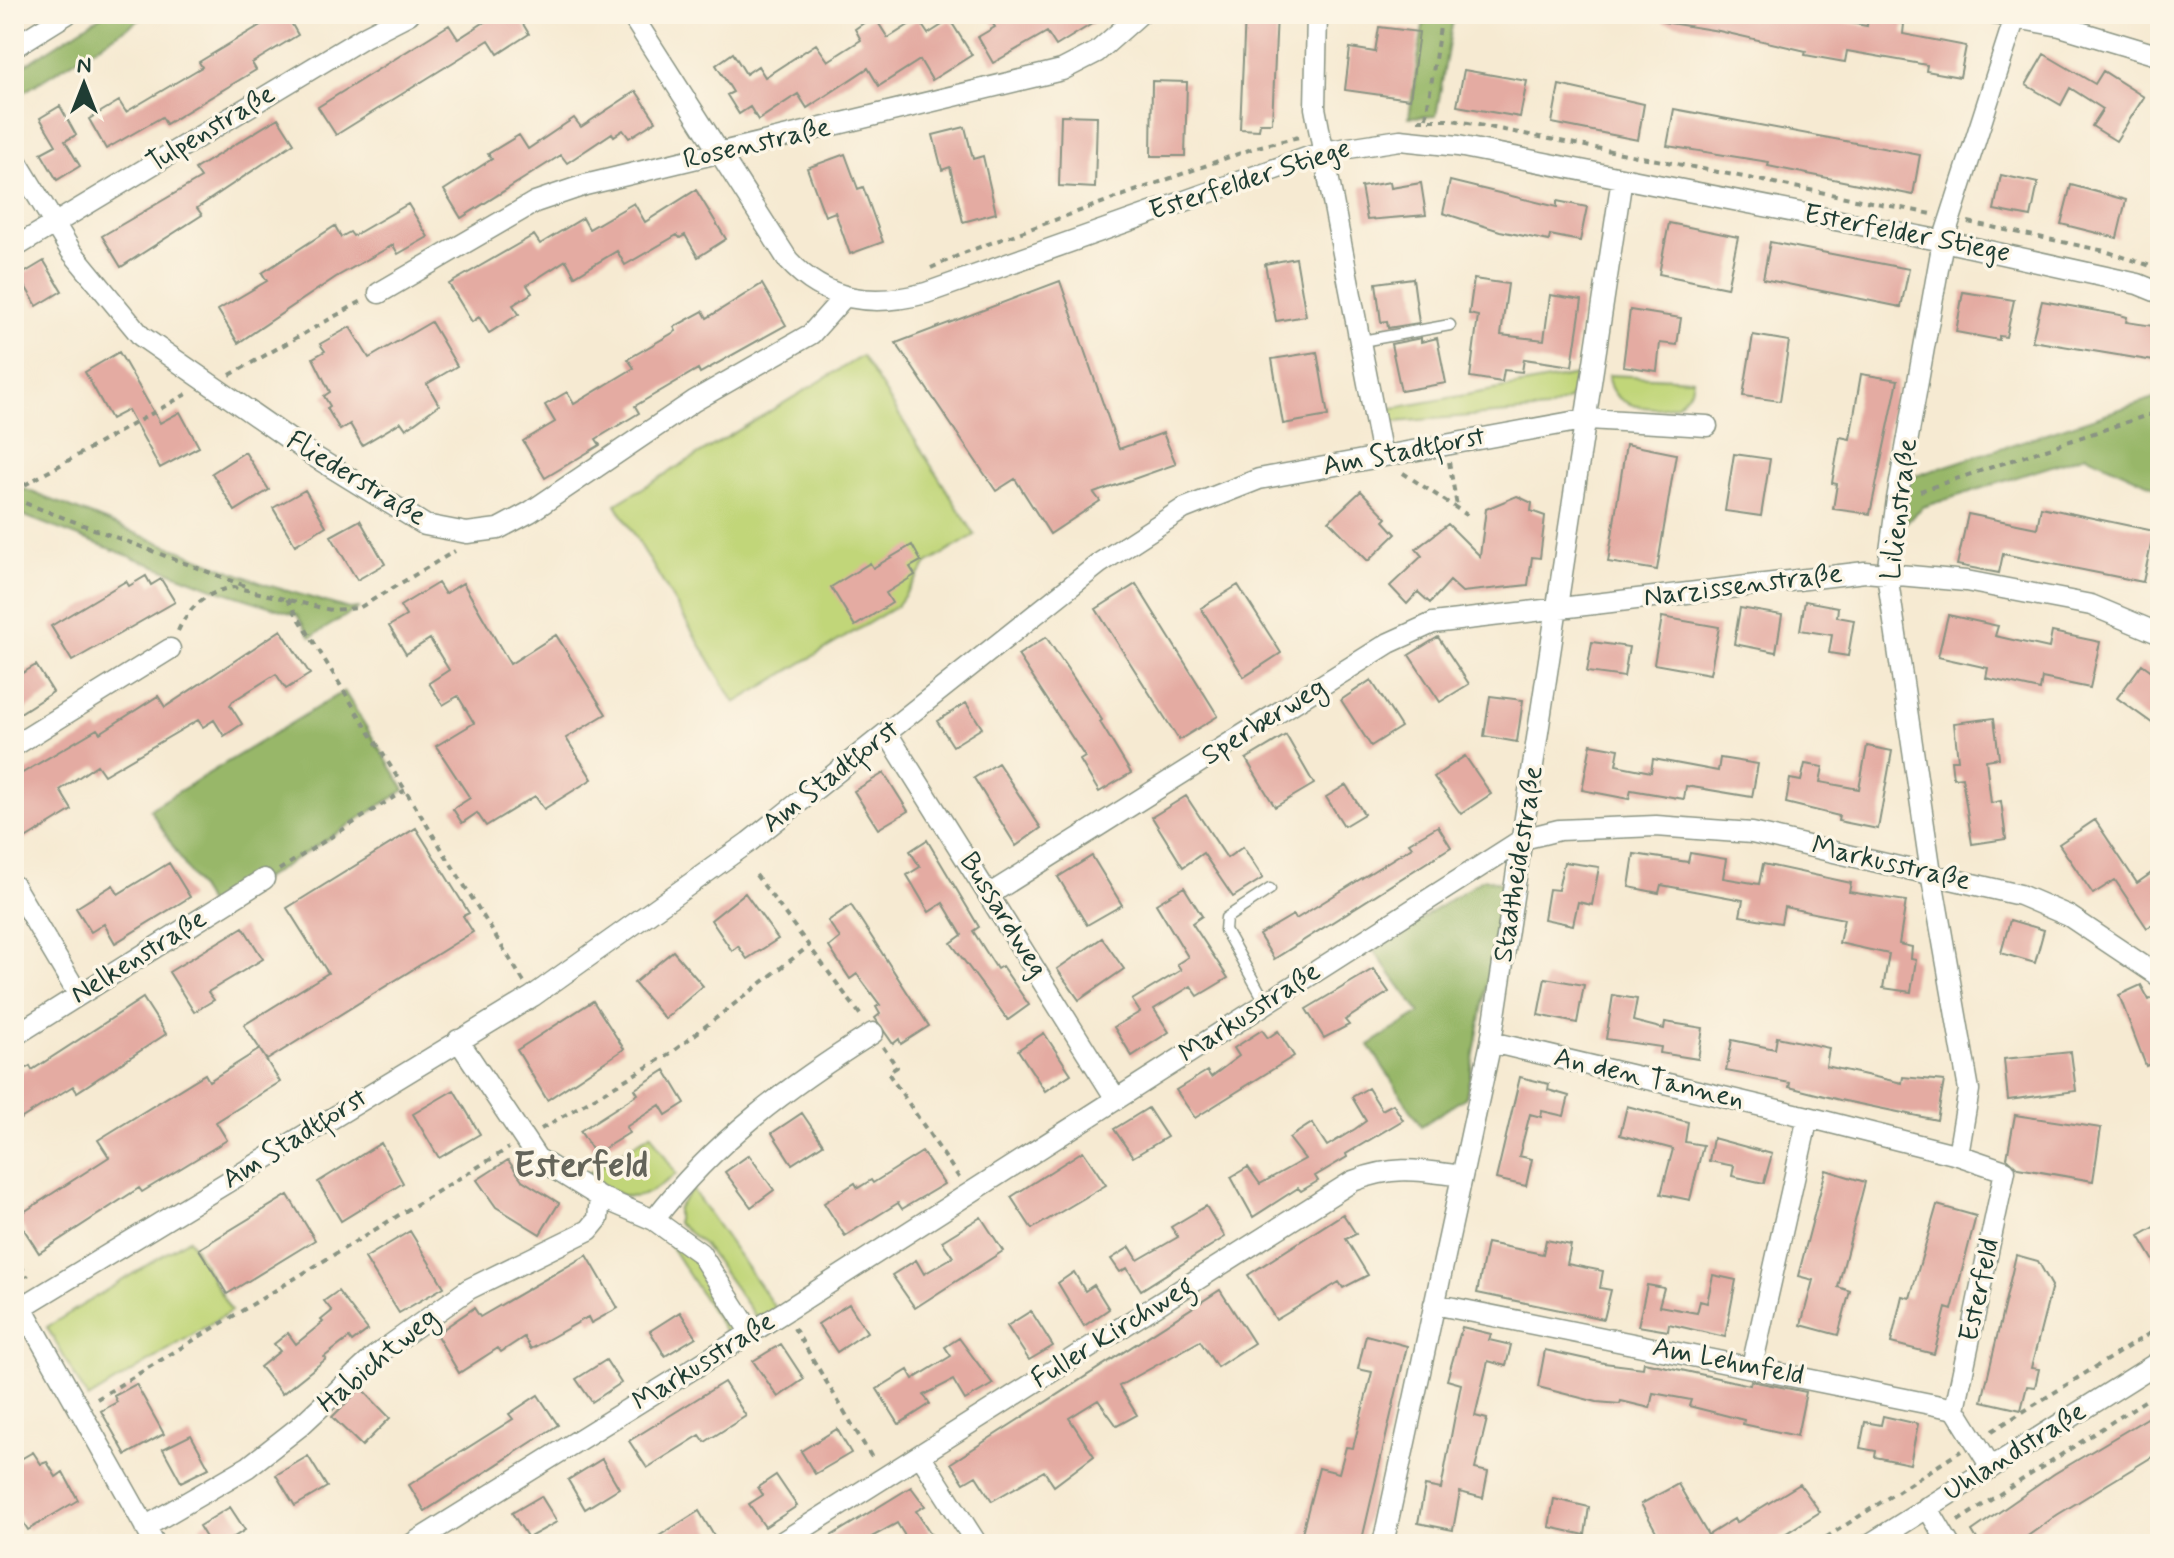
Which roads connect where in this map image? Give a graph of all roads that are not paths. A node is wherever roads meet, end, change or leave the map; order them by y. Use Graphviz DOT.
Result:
graph roads {
  1 [pos="67,14"];
  2 [pos="409,14"];
  3 [pos="631,14"];
  4 [pos="1140,14"];
  5 [pos="1317,14"];
  6 [pos="2008,16"];
  7 [pos="14,47"];
  8 [pos="2160,56"];
  9 [pos="1323,152"];
  10 [pos="718,154"];
  11 [pos="14,157"];
  12 [pos="1622,178"];
  13 [pos="52,224"];
  14 [pos="1943,241"];
  15 [pos="14,248"];
  16 [pos="379,293"];
  17 [pos="2160,293"];
  18 [pos="844,297"];
  19 [pos="1450,325"];
  20 [pos="1362,341"];
  21 [pos="1588,419"];
  22 [pos="1707,426"];
  23 [pos="1382,456"];
  24 [pos="1887,574"];
  25 [pos="1558,607"];
  26 [pos="2160,634"];
  27 [pos="170,649"];
  28 [pos="887,733"];
  29 [pos="14,746"];
  30 [pos="1523,839"];
  31 [pos="1931,873"];
  32 [pos="264,879"];
  33 [pos="14,886"];
  34 [pos="1270,889"];
  35 [pos="990,894"];
  36 [pos="2160,977"];
  37 [pos="78,994"];
  38 [pos="1266,1003"];
  39 [pos="873,1033"];
  40 [pos="14,1036"];
  41 [pos="458,1040"];
  42 [pos="1491,1042"];
  43 [pos="1116,1099"];
  44 [pos="1808,1117"];
  45 [pos="1958,1155"];
  46 [pos="2005,1171"];
  47 [pos="1462,1176"];
  48 [pos="600,1197"];
  49 [pos="654,1220"];
  50 [pos="17,1304"];
  51 [pos="1434,1304"];
  52 [pos="751,1333"];
  53 [pos="1752,1366"];
  54 [pos="2158,1368"];
  55 [pos="1955,1409"];
  56 [pos="920,1455"];
  57 [pos="1991,1467"];
  58 [pos="1927,1507"];
  59 [pos="150,1536"];
  60 [pos="1945,1538"];
  61 [pos="412,1544"];
  62 [pos="779,1544"];
  63 [pos="977,1544"];
  64 [pos="1383,1544"];
  65 [pos="1870,1544"];
  1 -- 7 [label="street"];
  2 -- 13 [label="street, Tulpenstraße"];
  3 -- 10 [label="street, Esterfelder Stiege"];
  4 -- 10 [label="street, Rosenstraße"];
  5 -- 9 [label="street"];
  6 -- 8 [label="street"];
  6 -- 14 [label="street, Lilienstraße"];
  9 -- 12 [label="street, Esterfelder Stiege"];
  9 -- 18 [label="street, Esterfelder Stiege"];
  9 -- 20 [label="street"];
  10 -- 16 [label="street, Rosenstraße"];
  10 -- 18 [label="street, Esterfelder Stiege"];
  11 -- 13 [label="street, Fliederstraße"];
  12 -- 14 [label="street, Esterfelder Stiege"];
  12 -- 21 [label="street, Stadtheidestraße"];
  13 -- 15 [label="street, Tulpenstraße"];
  13 -- 18 [label="street, Fliederstraße"];
  14 -- 17 [label="street, Esterfelder Stiege"];
  14 -- 24 [label="street, Lilienstraße"];
  19 -- 20 [label="lane"];
  20 -- 23 [label="street"];
  21 -- 22 [label="street, Am Stadtforst"];
  21 -- 23 [label="street, Am Stadtforst"];
  21 -- 25 [label="street, Stadtheidestraße"];
  23 -- 28 [label="street, Am Stadtforst"];
  24 -- 25 [label="street, Narzissenstraße"];
  24 -- 26 [label="street, Narzissenstraße"];
  24 -- 31 [label="street, Lilienstraße"];
  25 -- 30 [label="street, Stadtheidestraße"];
  25 -- 35 [label="street, Sperberweg"];
  27 -- 29 [label="street"];
  28 -- 35 [label="street, Bussardweg"];
  28 -- 41 [label="street, Am Stadtforst"];
  30 -- 31 [label="street, Markusstraße"];
  30 -- 38 [label="street, Markusstraße"];
  30 -- 42 [label="street, Stadtheidestraße"];
  31 -- 36 [label="street, Markusstraße"];
  31 -- 45 [label="street, Lilienstraße"];
  32 -- 37 [label="street, Nelkenstraße"];
  33 -- 37 [label="street"];
  34 -- 38 [label="lane"];
  35 -- 43 [label="street, Bussardweg"];
  37 -- 40 [label="street, Nelkenstraße"];
  38 -- 43 [label="street, Markusstraße"];
  39 -- 49 [label="street"];
  41 -- 48 [label="street"];
  41 -- 50 [label="street, Am Stadtforst"];
  42 -- 44 [label="street, An den Tannen"];
  42 -- 47 [label="street, Stadtheidestraße"];
  43 -- 52 [label="street, Markusstraße"];
  44 -- 45 [label="street, An den Tannen"];
  44 -- 53 [label="street"];
  45 -- 46 [label="street, An den Tannen"];
  46 -- 55 [label="street, Esterfeld"];
  47 -- 51 [label="street, Stadtheidestraße"];
  47 -- 56 [label="street, Fuller Kirchweg"];
  48 -- 49 [label="street"];
  48 -- 59 [label="street, Habichtweg"];
  49 -- 52 [label="street"];
  50 -- 59 [label="street"];
  51 -- 53 [label="street, Am Lehmfeld"];
  51 -- 64 [label="street, Stadtheidestraße"];
  52 -- 61 [label="street, Markusstraße"];
  53 -- 55 [label="street, Am Lehmfeld"];
  54 -- 57 [label="street, Uhlandstraße"];
  55 -- 57 [label="street"];
  56 -- 62 [label="street, Fuller Kirchweg"];
  56 -- 63 [label="street"];
  57 -- 58 [label="street, Uhlandstraße"];
  58 -- 60 [label="street"];
  58 -- 65 [label="street, Uhlandstraße"];
}
